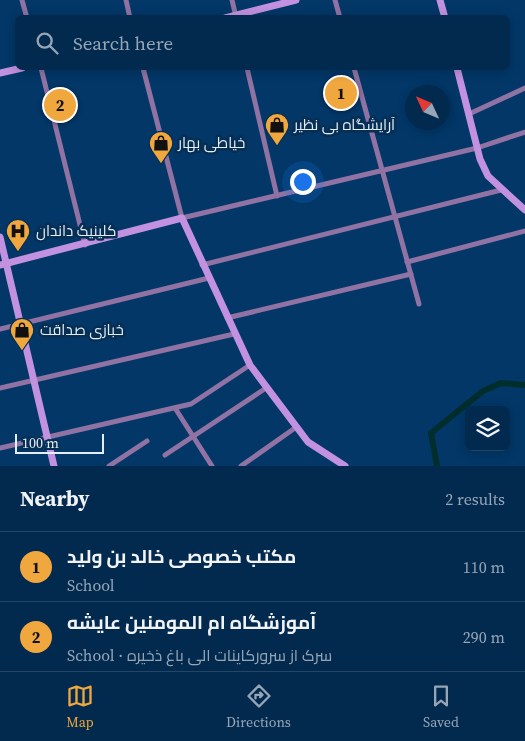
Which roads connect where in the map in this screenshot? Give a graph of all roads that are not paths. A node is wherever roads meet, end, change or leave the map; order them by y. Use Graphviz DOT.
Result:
graph roads {
  1 [pos="22,0"];
  2 [pos="126,0"];
  3 [pos="232,0"];
  4 [pos="296,0"];
  5 [pos="336,0"];
  6 [pos="440,0"];
  7 [pos="26,15"];
  8 [pos="129,15"];
  9 [pos="236,15"];
  10 [pos="240,15"];
  11 [pos="339,15"];
  12 [pos="444,15"];
  13 [pos="15,70"];
  14 [pos="41,70"];
  15 [pos="143,70"];
  16 [pos="247,70"];
  17 [pos="355,70"];
  18 [pos="458,70"];
  19 [pos="0,73"];
  20 [pos="525,88"];
  21 [pos="469,114"];
  22 [pos="525,132"];
  23 [pos="477,148"];
  24 [pos="382,170"];
  25 [pos="501,190"];
  26 [pos="277,196"];
  27 [pos="525,210"];
  28 [pos="394,216"];
  29 [pos="182,218"];
  30 [pos="525,231"];
  31 [pos="0,237"];
  32 [pos="85,245"];
  33 [pos="407,262"];
  34 [pos="3,265"];
  35 [pos="202,265"];
  36 [pos="411,274"];
  37 [pos="209,278"];
  38 [pos="419,304"];
  39 [pos="227,318"];
  40 [pos="20,324"];
  41 [pos="0,329"];
  42 [pos="234,334"];
  43 [pos="250,365"];
  44 [pos="34,379"];
  45 [pos="0,388"];
  46 [pos="266,388"];
  47 [pos="175,408"];
  48 [pos="295,428"];
  49 [pos="192,436"];
  50 [pos="47,438"];
  51 [pos="147,441"];
  52 [pos="0,448"];
  53 [pos="165,455"];
  54 [pos="54,466"];
  55 [pos="109,466"];
  56 [pos="212,466"];
  57 [pos="241,466"];
  58 [pos="345,466"];
  1 -- 7 [label="street"];
  2 -- 8 [label="street"];
  3 -- 9 [label="street"];
  4 -- 10 [label="street"];
  5 -- 11 [label="street"];
  6 -- 12 [label="street"];
  13 -- 19 [label="street"];
  14 -- 32 [label="street"];
  15 -- 29 [label="street"];
  16 -- 26 [label="street"];
  17 -- 24 [label="street"];
  18 -- 21 [label="street"];
  20 -- 21 [label="street"];
  21 -- 23 [label="street"];
  22 -- 23 [label="street"];
  23 -- 24 [label="street"];
  23 -- 25 [label="street"];
  24 -- 26 [label="street"];
  24 -- 28 [label="street"];
  25 -- 27 [label="street"];
  25 -- 28 [label="street"];
  26 -- 29 [label="street"];
  28 -- 33 [label="street"];
  28 -- 35 [label="street"];
  29 -- 32 [label="street"];
  29 -- 35 [label="street"];
  30 -- 33 [label="street"];
  31 -- 34 [label="street"];
  32 -- 34 [label="street"];
  33 -- 36 [label="street"];
  34 -- 40 [label="street"];
  35 -- 37 [label="street"];
  36 -- 38 [label="street"];
  36 -- 39 [label="street"];
  37 -- 39 [label="street"];
  37 -- 40 [label="street"];
  39 -- 42 [label="street"];
  40 -- 41 [label="street"];
  40 -- 44 [label="street"];
  42 -- 43 [label="street"];
  42 -- 44 [label="street"];
  43 -- 46 [label="street"];
  43 -- 47 [label="street"];
  44 -- 45 [label="street"];
  44 -- 50 [label="street"];
  46 -- 48 [label="street"];
  46 -- 49 [label="street"];
  47 -- 49 [label="street"];
  47 -- 50 [label="street"];
  48 -- 57 [label="street"];
  48 -- 58 [label="street"];
  49 -- 53 [label="street"];
  49 -- 56 [label="street"];
  50 -- 52 [label="street"];
  50 -- 54 [label="street"];
  51 -- 55 [label="street"];
}
